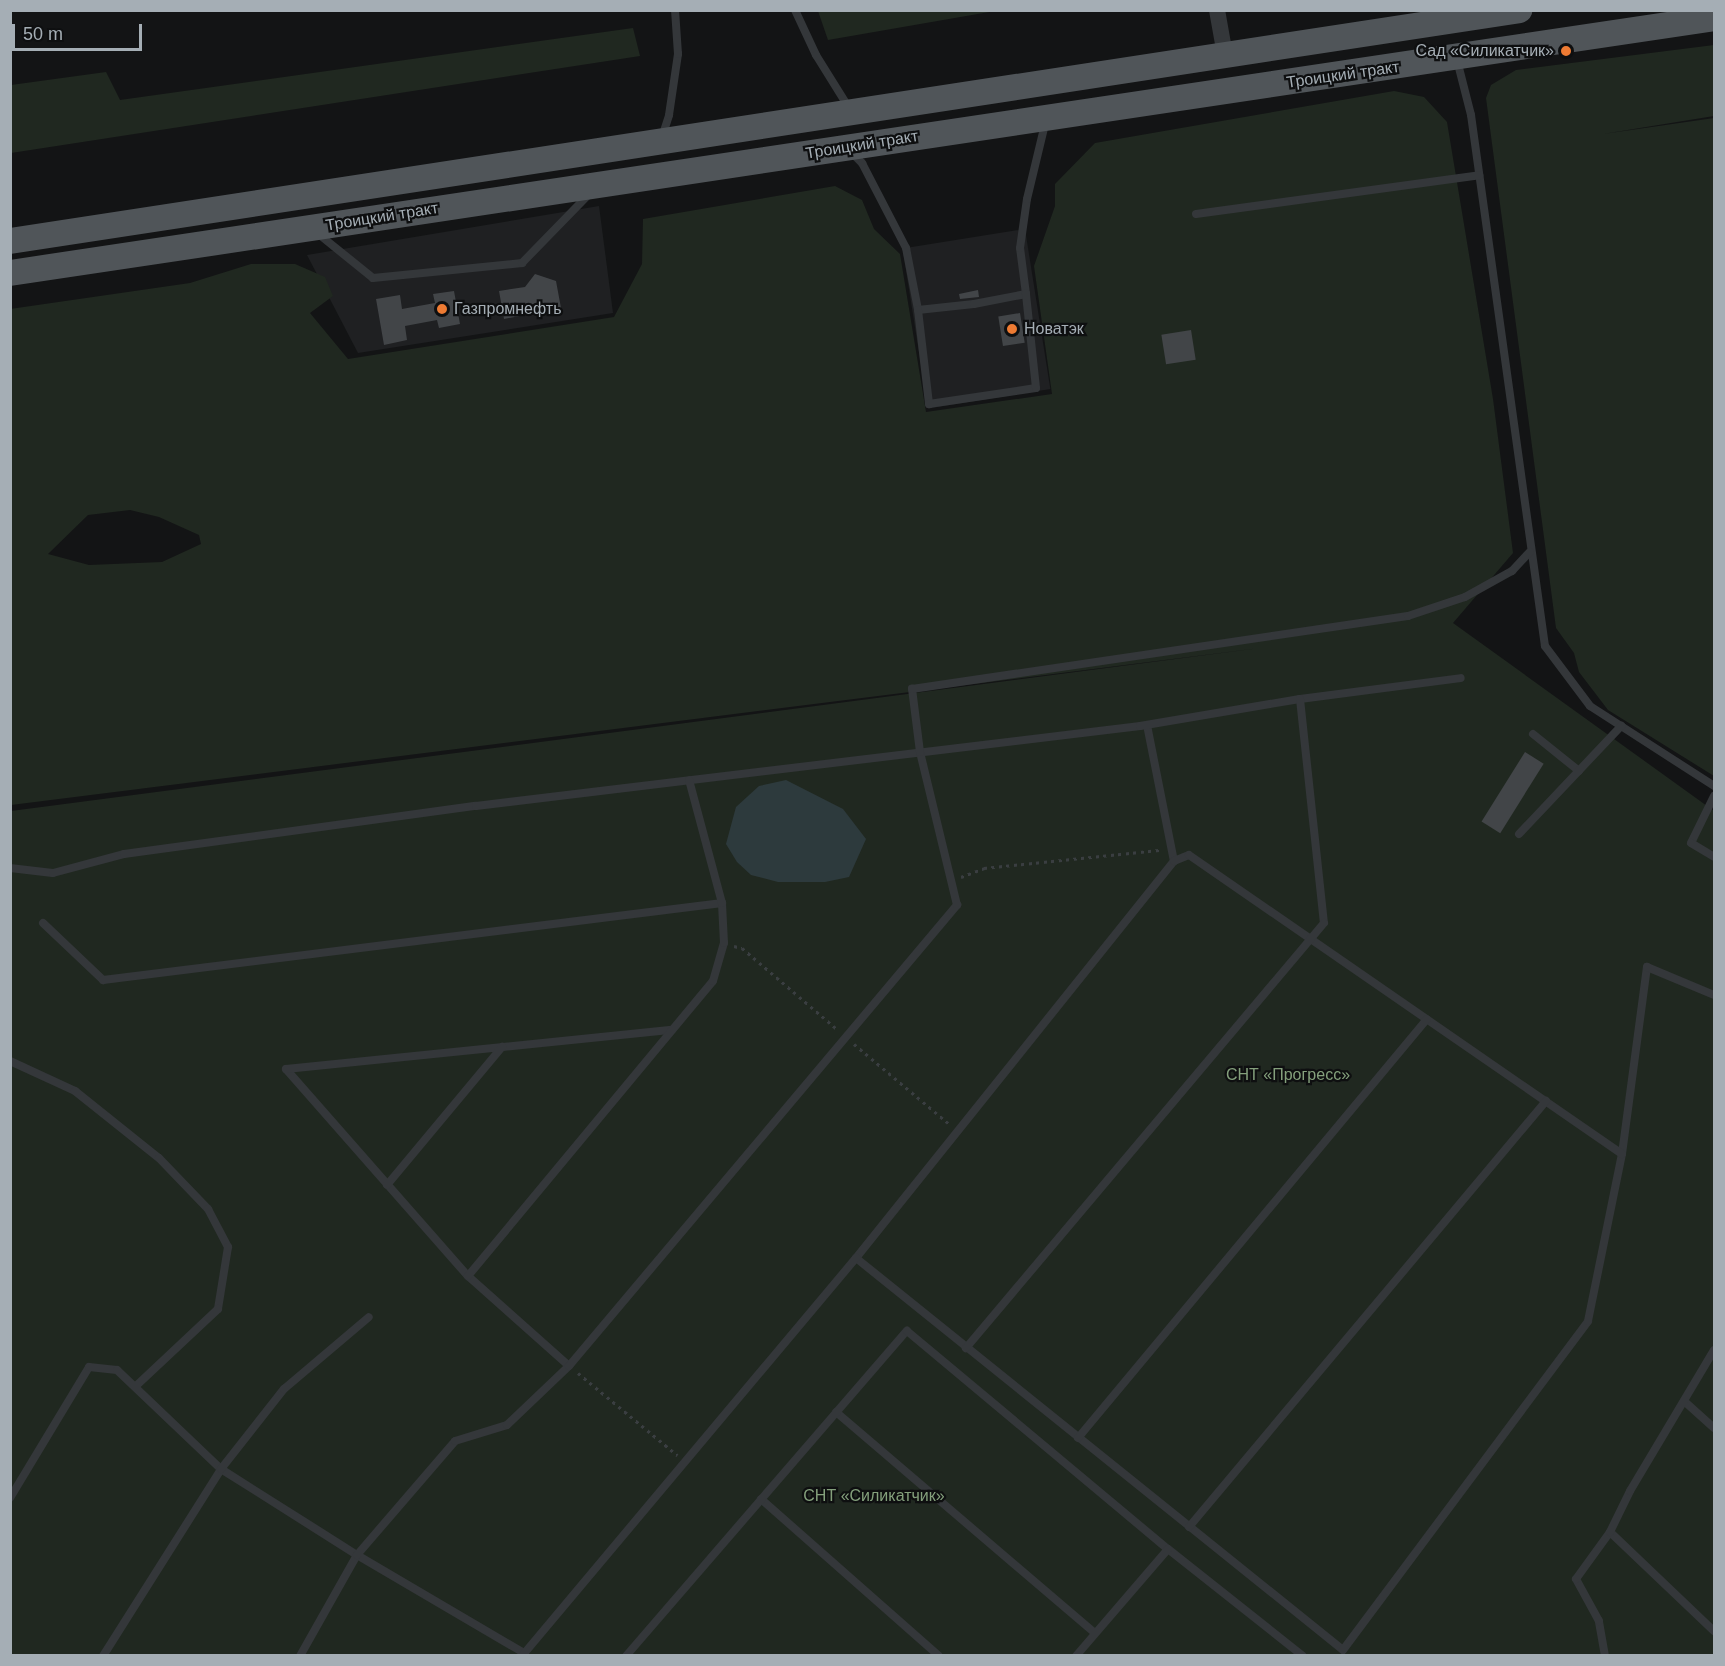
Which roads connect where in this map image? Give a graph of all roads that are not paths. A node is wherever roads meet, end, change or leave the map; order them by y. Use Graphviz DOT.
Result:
graph roads {
  1 [pos="675,10"];
  2 [pos="795,10"];
  3 [pos="1217,10"];
  4 [pos="1519,10"];
  5 [pos="1714,18"];
  6 [pos="1225,55"];
  7 [pos="1456,59"];
  8 [pos="852,114"];
  9 [pos="1047,118"];
  10 [pos="660,143"];
  11 [pos="847,147"];
  12 [pos="1479,175"];
  13 [pos="598,184"];
  14 [pos="1196,214"];
  15 [pos="311,228"];
  16 [pos="10,241"];
  17 [pos="10,273"];
  18 [pos="1026,294"];
  19 [pos="918,310"];
  20 [pos="1530,552"];
  21 [pos="1461,678"];
  22 [pos="1300,699"];
  23 [pos="1147,725"];
  24 [pos="1621,726"];
  25 [pos="1533,734"];
  26 [pos="920,752"];
  27 [pos="1579,771"];
  28 [pos="689,780"];
  29 [pos="1714,786"];
  30 [pos="1714,796"];
  31 [pos="1519,834"];
  32 [pos="1714,857"];
  33 [pos="1174,861"];
  34 [pos="10,868"];
  35 [pos="722,903"];
  36 [pos="43,923"];
  37 [pos="1310,938"];
  38 [pos="1714,994"];
  39 [pos="1427,1019"];
  40 [pos="672,1030"];
  41 [pos="502,1047"];
  42 [pos="10,1061"];
  43 [pos="1546,1101"];
  44 [pos="1622,1154"];
  45 [pos="387,1185"];
  46 [pos="856,1258"];
  47 [pos="468,1276"];
  48 [pos="369,1317"];
  49 [pos="966,1348"];
  50 [pos="1714,1350"];
  51 [pos="569,1366"];
  52 [pos="136,1386"];
  53 [pos="1684,1401"];
  54 [pos="836,1412"];
  55 [pos="1714,1428"];
  56 [pos="1078,1438"];
  57 [pos="221,1469"];
  58 [pos="10,1498"];
  59 [pos="761,1499"];
  60 [pos="1189,1527"];
  61 [pos="1610,1532"];
  62 [pos="1168,1549"];
  63 [pos="357,1555"];
  64 [pos="1714,1631"];
  65 [pos="1095,1633"];
  66 [pos="523,1654"];
  67 [pos="103,1656"];
  68 [pos="300,1656"];
  69 [pos="626,1656"];
  70 [pos="939,1656"];
  71 [pos="1076,1656"];
  72 [pos="1303,1656"];
  73 [pos="1605,1656"];
  1 -- 10 [label="lane"];
  2 -- 8 [label="lane"];
  3 -- 6 [label="street"];
  4 -- 6 [label="main road, Троицкий тракт"];
  5 -- 7 [label="main road, Троицкий тракт"];
  6 -- 8 [label="main road, Троицкий тракт"];
  7 -- 9 [label="main road, Троицкий тракт"];
  7 -- 12 [label="lane"];
  8 -- 10 [label="main road, Троицкий тракт"];
  9 -- 11 [label="main road, Троицкий тракт"];
  9 -- 18 [label="lane"];
  10 -- 16 [label="main road, Троицкий тракт"];
  11 -- 13 [label="main road, Троицкий тракт"];
  11 -- 19 [label="lane"];
  12 -- 14 [label="lane"];
  12 -- 20 [label="lane"];
  13 -- 15 [label="main road, Троицкий тракт"];
  13 -- 15 [label="lane"];
  15 -- 17 [label="main road, Троицкий тракт"];
  18 -- 19 [label="lane"];
  18 -- 19 [label="lane"];
  20 -- 24 [label="lane"];
  20 -- 26 [label="lane"];
  21 -- 22 [label="lane"];
  22 -- 23 [label="lane"];
  22 -- 37 [label="lane"];
  23 -- 26 [label="lane"];
  23 -- 33 [label="lane"];
  24 -- 27 [label="lane"];
  24 -- 29 [label="lane"];
  25 -- 27 [label="lane"];
  26 -- 28 [label="lane"];
  26 -- 51 [label="lane"];
  27 -- 31 [label="lane"];
  28 -- 34 [label="lane"];
  28 -- 35 [label="lane"];
  30 -- 32 [label="lane"];
  33 -- 37 [label="lane"];
  33 -- 46 [label="lane"];
  35 -- 36 [label="lane"];
  35 -- 40 [label="lane"];
  37 -- 39 [label="lane"];
  37 -- 49 [label="lane"];
  38 -- 44 [label="lane"];
  39 -- 43 [label="lane"];
  39 -- 56 [label="lane"];
  40 -- 41 [label="lane"];
  40 -- 47 [label="lane"];
  41 -- 45 [label="lane"];
  41 -- 45 [label="lane"];
  42 -- 52 [label="lane"];
  43 -- 44 [label="lane"];
  43 -- 60 [label="lane"];
  44 -- 60 [label="lane"];
  45 -- 47 [label="lane"];
  46 -- 49 [label="lane"];
  46 -- 66 [label="lane"];
  47 -- 51 [label="lane"];
  48 -- 57 [label="lane"];
  49 -- 56 [label="lane"];
  50 -- 53 [label="lane"];
  51 -- 63 [label="lane"];
  52 -- 57 [label="lane"];
  52 -- 58 [label="lane"];
  53 -- 55 [label="lane"];
  53 -- 61 [label="lane"];
  54 -- 59 [label="lane"];
  54 -- 62 [label="lane"];
  54 -- 65 [label="lane"];
  56 -- 60 [label="lane"];
  57 -- 63 [label="lane"];
  57 -- 67 [label="lane"];
  59 -- 69 [label="lane"];
  59 -- 70 [label="lane"];
  61 -- 64 [label="lane"];
  61 -- 73 [label="lane"];
  62 -- 65 [label="lane"];
  62 -- 72 [label="lane"];
  63 -- 66 [label="lane"];
  63 -- 68 [label="lane"];
  65 -- 71 [label="lane"];
}
